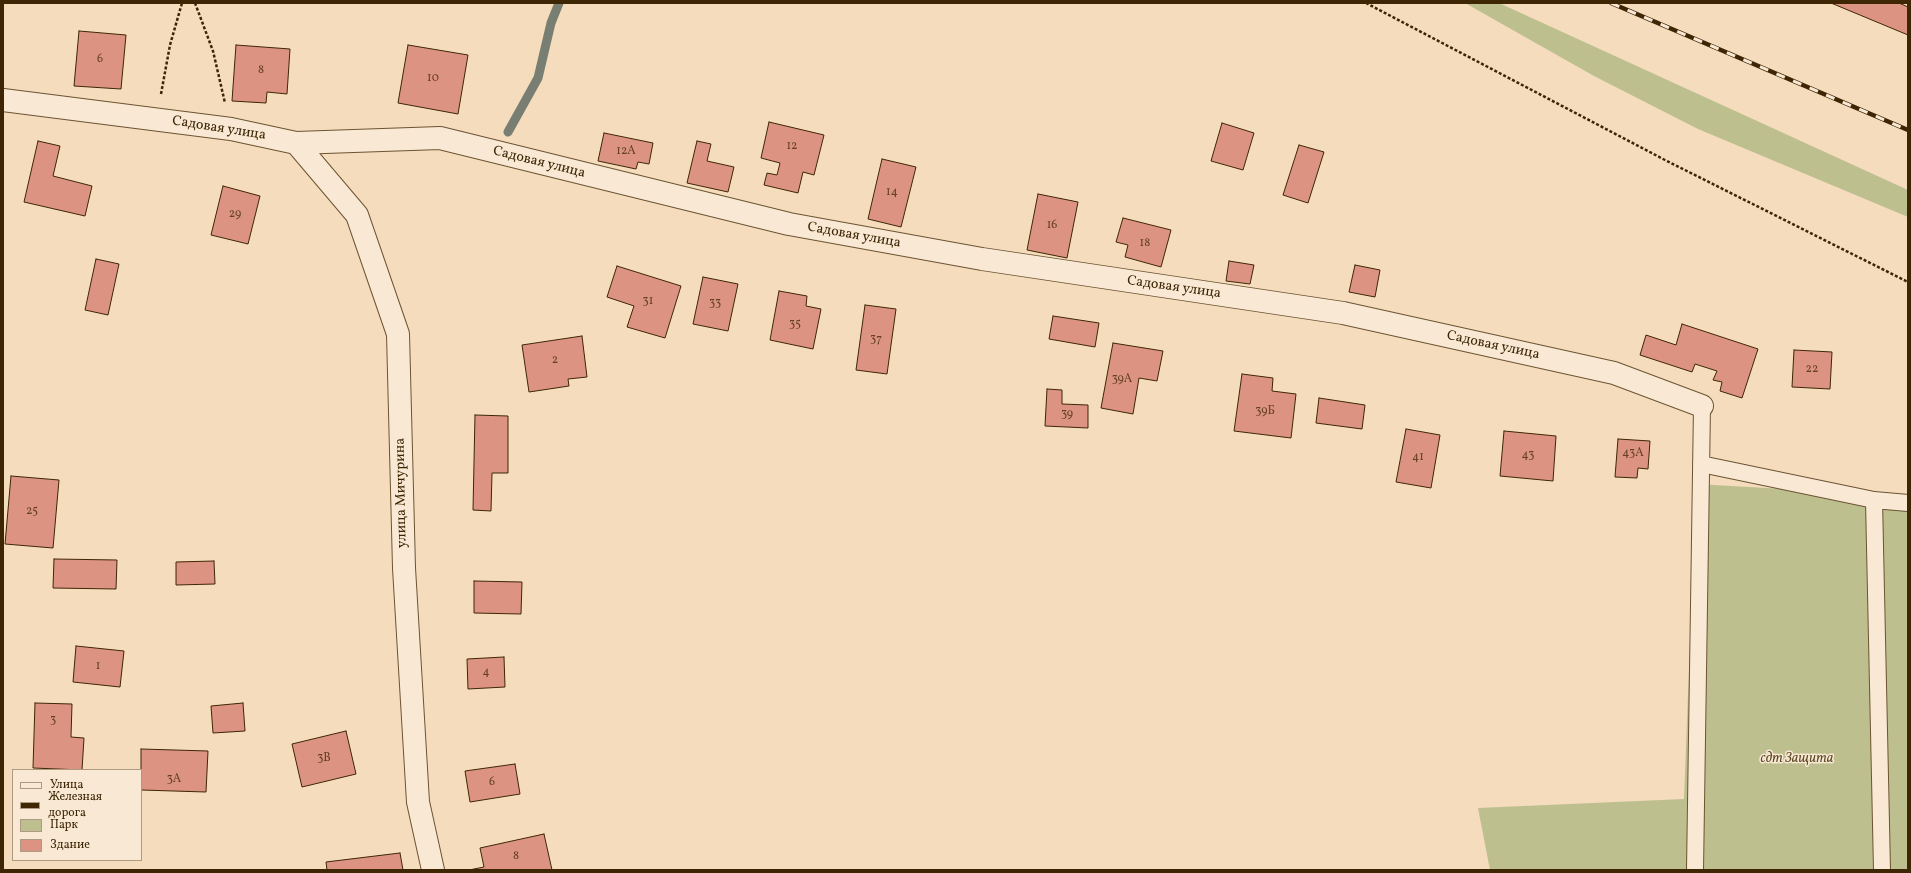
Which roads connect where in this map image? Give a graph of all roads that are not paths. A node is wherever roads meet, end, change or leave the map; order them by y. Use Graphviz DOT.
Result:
graph roads {
  1 [pos="3,100"];
  2 [pos="296,143"];
  3 [pos="1702,406"];
  4 [pos="1700,464"];
  5 [pos="1874,500"];
  6 [pos="1908,503"];
  7 [pos="434,870"];
  8 [pos="1695,870"];
  9 [pos="1882,870"];
  1 -- 2 [label="street, Садовая улица"];
  2 -- 3 [label="street, Садовая улица"];
  2 -- 7 [label="street, улица Мичурина"];
  3 -- 4 [label="lane"];
  4 -- 5 [label="lane"];
  4 -- 8 [label="lane"];
  5 -- 6 [label="lane"];
  5 -- 9 [label="lane"];
}
